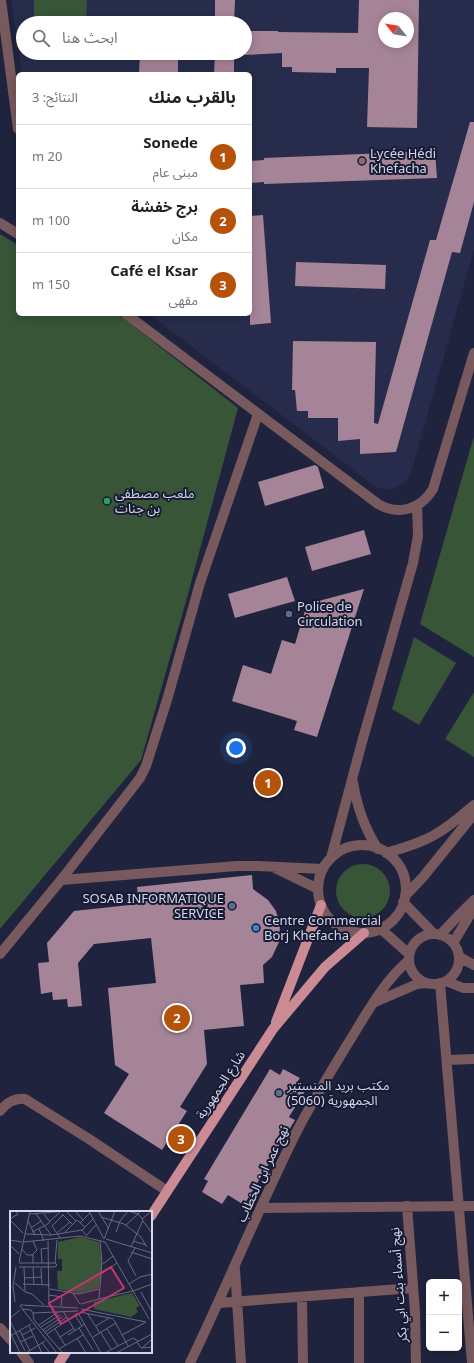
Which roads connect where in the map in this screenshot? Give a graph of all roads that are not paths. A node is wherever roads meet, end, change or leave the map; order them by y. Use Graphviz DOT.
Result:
graph roads {
  1 [pos="1,0"];
  2 [pos="16,114"];
  3 [pos="0,222"];
  4 [pos="16,233"];
  5 [pos="129,316"];
  6 [pos="474,353"];
  7 [pos="258,414"];
  8 [pos="417,506"];
  9 [pos="352,778"];
  10 [pos="474,805"];
  11 [pos="474,814"];
  12 [pos="382,851"];
  13 [pos="331,858"];
  14 [pos="271,866"];
  15 [pos="323,869"];
  16 [pos="61,880"];
  17 [pos="318,889"];
  18 [pos="404,899"];
  19 [pos="474,900"];
  20 [pos="321,905"];
  21 [pos="474,908"];
  22 [pos="381,929"];
  23 [pos="364,933"];
  24 [pos="437,935"];
  25 [pos="453,942"];
  26 [pos="0,954"];
  27 [pos="409,957"];
  28 [pos="459,957"];
  29 [pos="474,965"];
  30 [pos="443,982"];
  31 [pos="428,983"];
  32 [pos="474,988"];
  33 [pos="373,1003"];
  34 [pos="273,1029"];
  35 [pos="474,1059"];
  36 [pos="447,1060"];
  37 [pos="0,1111"];
  38 [pos="167,1191"];
  39 [pos="407,1206"];
  40 [pos="459,1206"];
  41 [pos="474,1206"];
  42 [pos="261,1208"];
  43 [pos="152,1214"];
  44 [pos="235,1268"];
  45 [pos="413,1288"];
  46 [pos="359,1292"];
  47 [pos="302,1297"];
  48 [pos="237,1302"];
  49 [pos="219,1304"];
  50 [pos="0,1328"];
  51 [pos="10,1339"];
  52 [pos="21,1353"];
  53 [pos="65,1353"];
  54 [pos="29,1363"];
  55 [pos="59,1363"];
  56 [pos="190,1363"];
  57 [pos="241,1363"];
  58 [pos="303,1363"];
  59 [pos="359,1363"];
  60 [pos="416,1363"];
  61 [pos="472,1363"];
  1 -- 2 [label="street"];
  3 -- 4 [label="street"];
  5 -- 7 [label="street"];
  6 -- 8 [label="street"];
  7 -- 8 [label="street"];
  7 -- 16 [label="street"];
  8 -- 9 [label="street"];
  9 -- 12 [label="street"];
  9 -- 13 [label="street"];
  10 -- 12 [label="street"];
  11 -- 18 [label="street"];
  12 -- 13 [label="street"];
  12 -- 18 [label="street"];
  13 -- 15 [label="street"];
  14 -- 15 [label="street"];
  14 -- 16 [label="street"];
  14 -- 17 [label="street"];
  15 -- 17 [label="street"];
  16 -- 26 [label="street"];
  17 -- 20 [label="street"];
  18 -- 22 [label="street"];
  18 -- 24 [label="street"];
  19 -- 24 [label="street"];
  20 -- 23 [label="street"];
  20 -- 34 [label="main road, شارع الجمهورية"];
  21 -- 25 [label="street"];
  22 -- 23 [label="street"];
  22 -- 27 [label="street"];
  23 -- 34 [label="main road, شارع الجمهورية"];
  24 -- 25 [label="street"];
  24 -- 27 [label="street"];
  25 -- 28 [label="street"];
  27 -- 31 [label="street"];
  27 -- 33 [label="street, نهج عمر ابن الخطاب"];
  28 -- 29 [label="street"];
  28 -- 30 [label="street"];
  30 -- 31 [label="street"];
  30 -- 32 [label="street"];
  30 -- 36 [label="street"];
  31 -- 33 [label="street"];
  33 -- 42 [label="street, نهج عمر ابن الخطاب"];
  34 -- 38 [label="main road, شارع الجمهورية"];
  35 -- 36 [label="street"];
  36 -- 40 [label="street"];
  37 -- 38 [label="street"];
  38 -- 43 [label="main road, شارع الجمهورية"];
  39 -- 40 [label="street"];
  39 -- 42 [label="street"];
  39 -- 45 [label="street, نهج أسماء بنت ابي بكر"];
  40 -- 41 [label="street"];
  40 -- 61 [label="street"];
  42 -- 44 [label="street, نهج عمر ابن الخطاب"];
  44 -- 48 [label="street"];
  44 -- 49 [label="street, نهج عمر ابن الخطاب"];
  45 -- 46 [label="street"];
  45 -- 60 [label="street, نهج أسماء بنت ابي بكر"];
  46 -- 47 [label="street"];
  46 -- 59 [label="street"];
  47 -- 48 [label="street"];
  47 -- 58 [label="street"];
  48 -- 49 [label="street"];
  48 -- 57 [label="street"];
  49 -- 56 [label="street, نهج عمر ابن الخطاب"];
  50 -- 51 [label="street"];
  52 -- 54 [label="street"];
  53 -- 55 [label="main road"];
}
